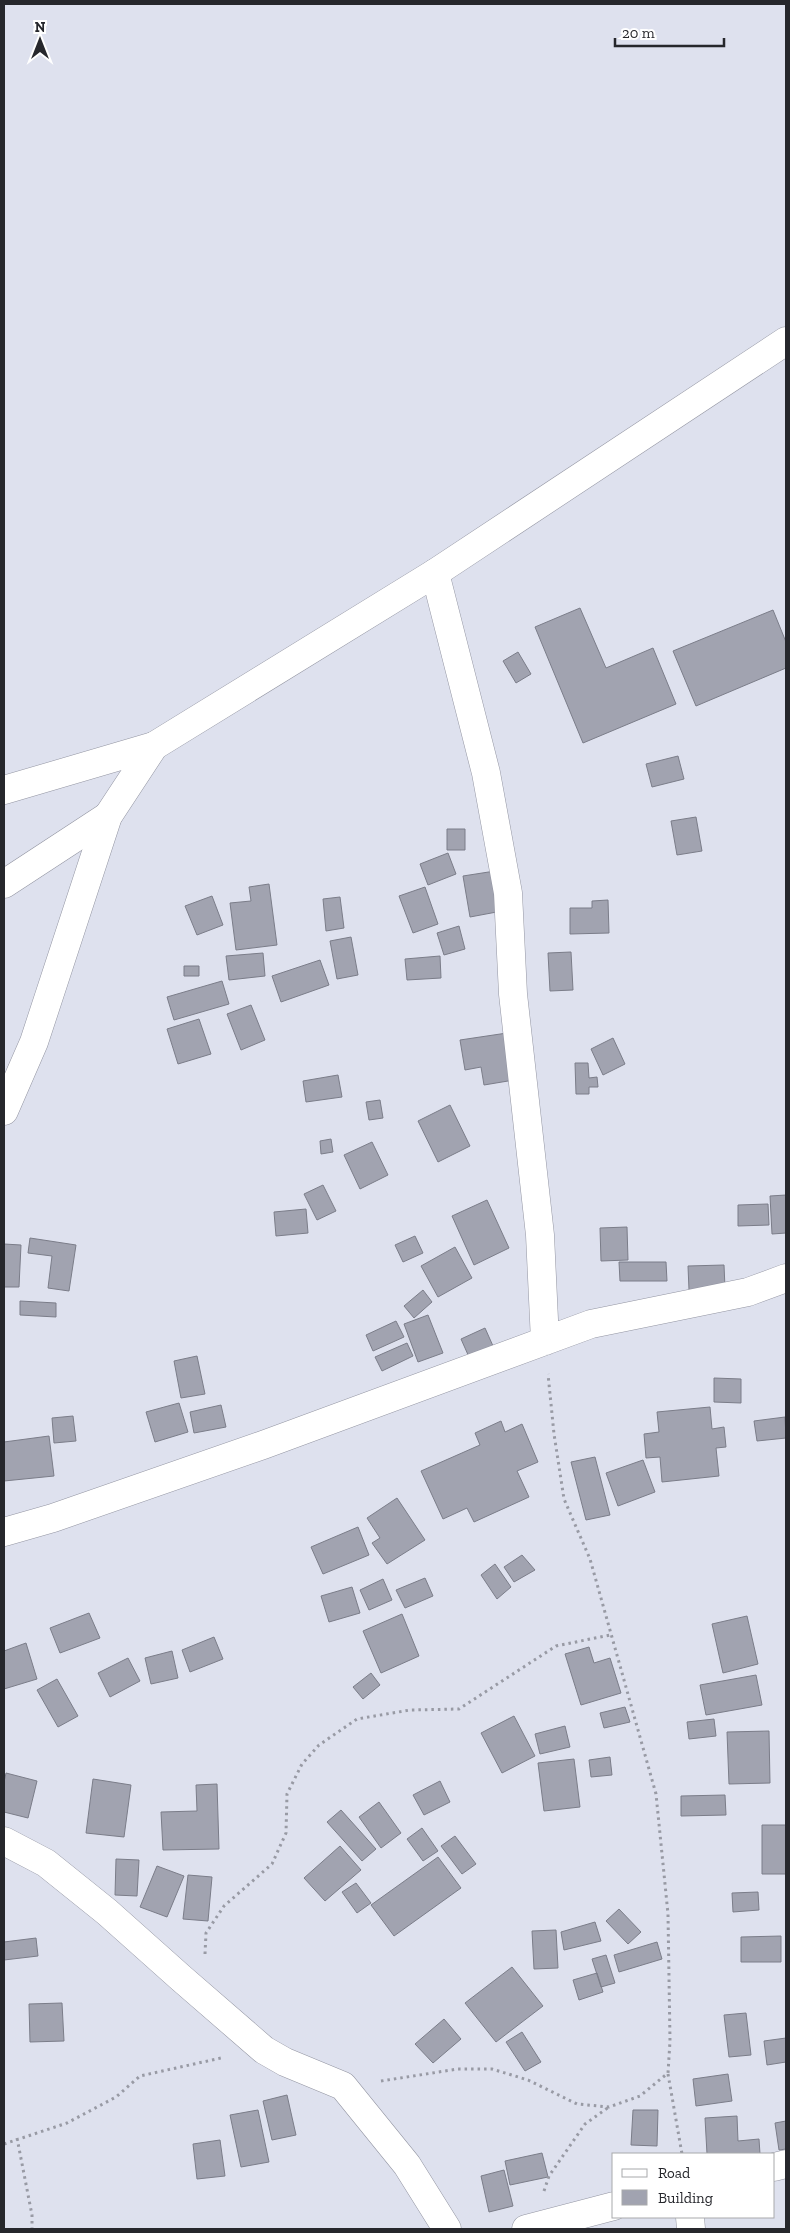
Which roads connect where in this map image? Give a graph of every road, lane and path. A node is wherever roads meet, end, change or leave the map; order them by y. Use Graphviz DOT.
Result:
graph roads {
  1 [pos="786,341"];
  2 [pos="435,573"];
  3 [pos="154,746"];
  4 [pos="4,790"];
  5 [pos="108,816"];
  6 [pos="4,884"];
  7 [pos="4,1111"];
  8 [pos="786,1278"];
  9 [pos="545,1340"];
  10 [pos="4,1532"];
  11 [pos="610,1635"];
  12 [pos="4,1841"];
  13 [pos="202,1996"];
  14 [pos="264,2050"];
  15 [pos="668,2073"];
  16 [pos="343,2086"];
  17 [pos="609,2107"];
  18 [pos="17,2138"];
  19 [pos="4,2144"];
  20 [pos="682,2153"];
  21 [pos="612,2207"];
  22 [pos="32,2229"];
  23 [pos="446,2229"];
  24 [pos="528,2229"];
  1 -- 2 [label="street"];
  2 -- 3 [label="street"];
  2 -- 9 [label="street"];
  3 -- 4 [label="street"];
  3 -- 5 [label="street"];
  5 -- 6 [label="street"];
  5 -- 7 [label="street"];
  8 -- 9 [label="street"];
  9 -- 10 [label="street"];
  9 -- 11 [label="path"];
  11 -- 13 [label="path"];
  11 -- 15 [label="path"];
  12 -- 13 [label="street"];
  13 -- 14 [label="street"];
  14 -- 16 [label="street"];
  14 -- 18 [label="path"];
  15 -- 17 [label="path"];
  15 -- 20 [label="path"];
  16 -- 17 [label="path"];
  16 -- 23 [label="street"];
  17 -- 24 [label="path"];
  18 -- 19 [label="path"];
  18 -- 22 [label="path"];
  21 -- 24 [label="street"];
}
